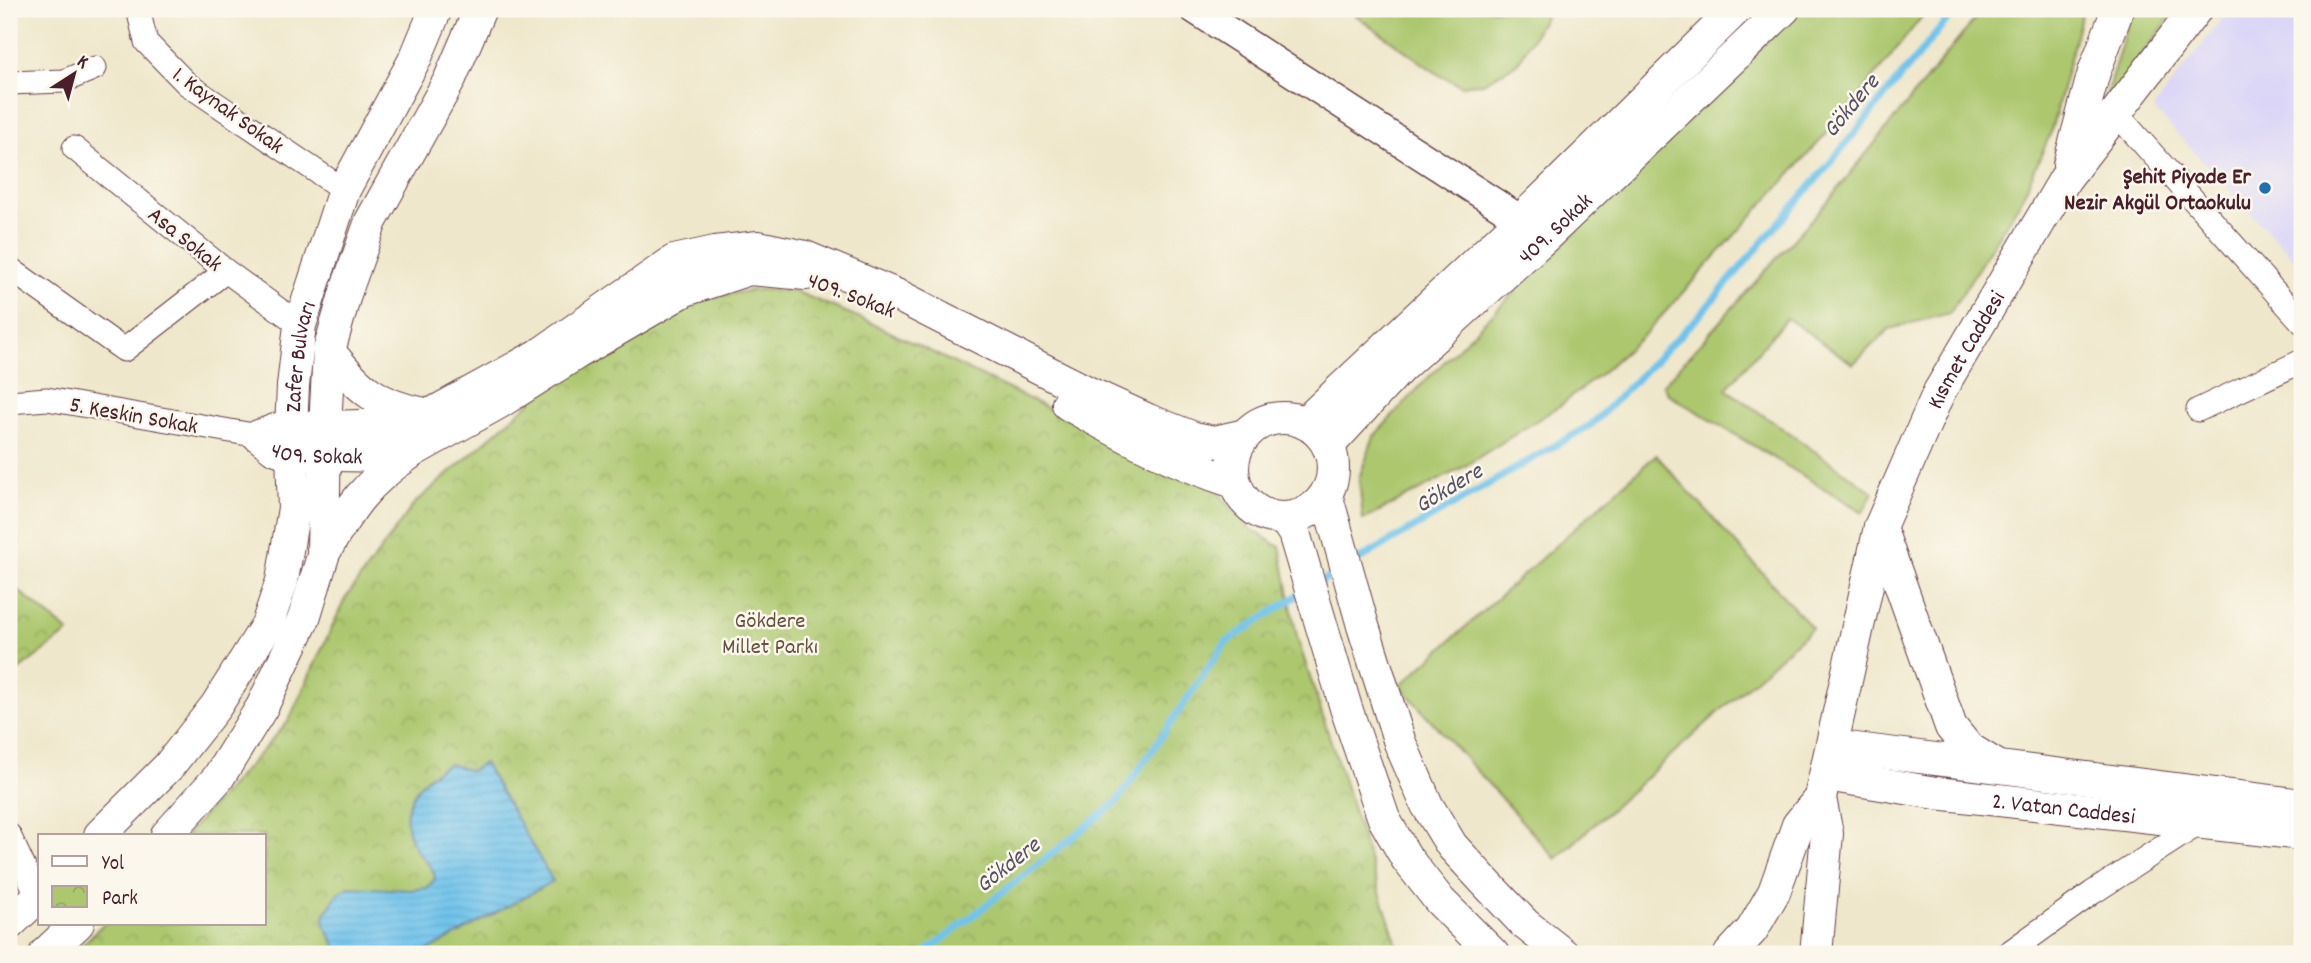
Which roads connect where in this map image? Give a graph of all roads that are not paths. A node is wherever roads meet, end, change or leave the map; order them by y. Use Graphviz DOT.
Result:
graph roads {
  1 [pos="138,9"];
  2 [pos="436,9"];
  3 [pos="480,9"];
  4 [pos="1194,9"];
  5 [pos="1736,9"];
  6 [pos="1784,9"];
  7 [pos="2118,9"];
  8 [pos="2196,9"];
  9 [pos="94,68"];
  10 [pos="9,83"];
  11 [pos="2116,113"];
  12 [pos="74,148"];
  13 [pos="2065,179"];
  14 [pos="344,190"];
  15 [pos="1533,228"];
  16 [pos="9,268"];
  17 [pos="226,271"];
  18 [pos="2302,322"];
  19 [pos="300,325"];
  20 [pos="329,351"];
  21 [pos="2302,361"];
  22 [pos="9,402"];
  23 [pos="2198,410"];
  24 [pos="430,415"];
  25 [pos="1305,423"];
  26 [pos="1245,435"];
  27 [pos="259,436"];
  28 [pos="292,441"];
  29 [pos="325,441"];
  30 [pos="1328,446"];
  31 [pos="411,452"];
  32 [pos="1234,482"];
  33 [pos="1328,503"];
  34 [pos="1289,526"];
  35 [pos="1880,527"];
  36 [pos="323,556"];
  37 [pos="1998,767"];
  38 [pos="1826,773"];
  39 [pos="2302,805"];
  40 [pos="2198,824"];
  41 [pos="101,834"];
  42 [pos="168,834"];
  43 [pos="2302,834"];
  44 [pos="9,835"];
  45 [pos="38,894"];
  46 [pos="38,897"];
  47 [pos="9,924"];
  48 [pos="76,925"];
  49 [pos="45,954"];
  50 [pos="1493,954"];
  51 [pos="1563,954"];
  52 [pos="1730,954"];
  53 [pos="1816,954"];
  54 [pos="2007,954"];
  1 -- 14 [label="street, 1. Kaynak Sokak"];
  2 -- 14 [label="main road, Zafer Bulvarı"];
  3 -- 20 [label="main road, Zafer Bulvarı"];
  4 -- 15 [label="street"];
  5 -- 15 [label="main road, 409. Sokak"];
  6 -- 15 [label="main road, 409. Sokak"];
  7 -- 13 [label="main road"];
  8 -- 11 [label="main road"];
  9 -- 10 [label="street"];
  11 -- 13 [label="main road"];
  11 -- 18 [label="street"];
  12 -- 17 [label="street, Asa Sokak"];
  13 -- 35 [label="main road, Kısmet Caddesi"];
  14 -- 19 [label="main road, Zafer Bulvarı"];
  15 -- 25 [label="main road, 409. Sokak"];
  15 -- 30 [label="main road, 409. Sokak"];
  16 -- 17 [label="street"];
  17 -- 19 [label="street, Asa Sokak"];
  19 -- 28 [label="main road, Zafer Bulvarı"];
  20 -- 24 [label="main road"];
  20 -- 29 [label="main road, Zafer Bulvarı"];
  21 -- 23 [label="street"];
  22 -- 27 [label="street, 5. Keskin Sokak"];
  24 -- 26 [label="main road, 409. Sokak"];
  24 -- 29 [label="main road, 409. Sokak"];
  25 -- 26 [label="main road"];
  25 -- 30 [label="main road"];
  26 -- 32 [label="main road"];
  27 -- 28 [label="main road, 409. Sokak"];
  28 -- 29 [label="main road, 409. Sokak"];
  28 -- 41 [label="main road, Zafer Bulvarı"];
  29 -- 31 [label="main road, 409. Sokak"];
  29 -- 36 [label="main road, Zafer Bulvarı"];
  30 -- 33 [label="main road"];
  31 -- 32 [label="main road, 409. Sokak"];
  31 -- 36 [label="main road"];
  32 -- 34 [label="main road"];
  33 -- 34 [label="main road"];
  33 -- 51 [label="main road"];
  34 -- 50 [label="main road"];
  35 -- 37 [label="main road"];
  35 -- 38 [label="main road, Kısmet Caddesi"];
  36 -- 42 [label="main road, Zafer Bulvarı"];
  37 -- 38 [label="main road, 2. Vatan Caddesi"];
  37 -- 39 [label="main road, 2. Vatan Caddesi"];
  38 -- 40 [label="main road, 2. Vatan Caddesi"];
  38 -- 52 [label="main road"];
  38 -- 53 [label="main road"];
  40 -- 43 [label="main road, 2. Vatan Caddesi"];
  40 -- 54 [label="street"];
  44 -- 45 [label="street"];
  46 -- 47 [label="main road"];
  48 -- 49 [label="main road"];
}
